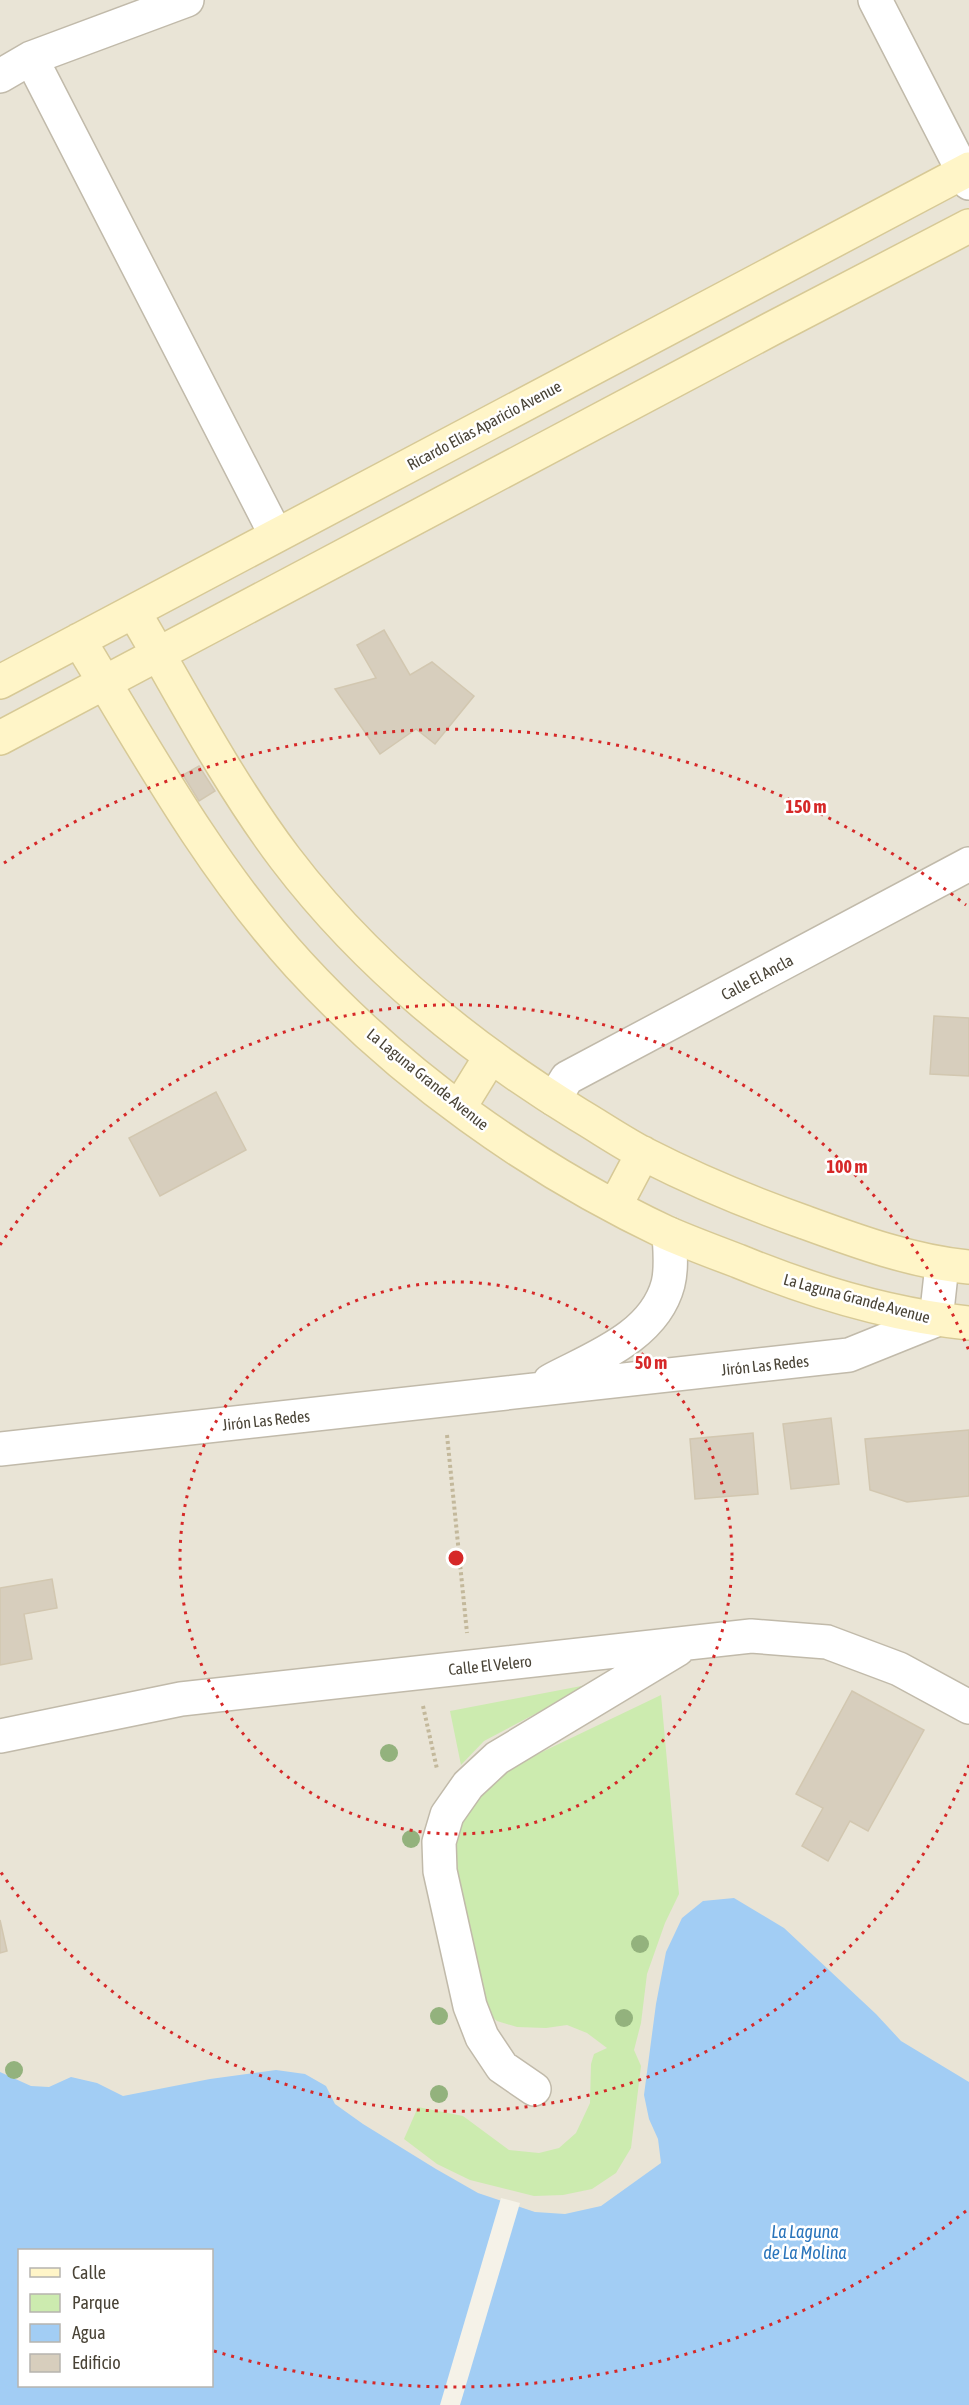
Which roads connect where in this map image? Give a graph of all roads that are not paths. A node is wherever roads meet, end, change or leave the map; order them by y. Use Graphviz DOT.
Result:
graph roads {
  1 [pos="188,0"];
  2 [pos="876,0"];
  3 [pos="32,58"];
  4 [pos="0,76"];
  5 [pos="967,175"];
  6 [pos="969,226"];
  7 [pos="276,536"];
  8 [pos="134,612"];
  9 [pos="80,640"];
  10 [pos="158,653"];
  11 [pos="0,682"];
  12 [pos="105,683"];
  13 [pos="0,738"];
  14 [pos="969,864"];
  15 [pos="491,1056"];
  16 [pos="554,1099"];
  17 [pos="459,1108"];
  18 [pos="643,1153"];
  19 [pos="615,1206"];
  20 [pos="669,1234"];
  21 [pos="956,1266"];
  22 [pos="936,1320"];
  23 [pos="969,1323"];
  24 [pos="531,1390"];
  25 [pos="0,1449"];
  26 [pos="687,1643"];
  27 [pos="969,1707"];
  28 [pos="0,1736"];
  29 [pos="534,2089"];
  1 -- 3 [label="street"];
  2 -- 5 [label="street"];
  3 -- 4 [label="street"];
  3 -- 7 [label="street"];
  5 -- 7 [label="street, Ricardo Elías Aparicio Avenue"];
  6 -- 10 [label="street"];
  7 -- 8 [label="street, Ricardo Elías Aparicio Avenue"];
  8 -- 9 [label="street, Ricardo Elías Aparicio Avenue"];
  8 -- 10 [label="street"];
  9 -- 11 [label="street, Ricardo Elías Aparicio Avenue"];
  9 -- 12 [label="street, La Laguna Grande Avenue"];
  10 -- 12 [label="street"];
  10 -- 15 [label="street"];
  12 -- 13 [label="street"];
  12 -- 17 [label="street, La Laguna Grande Avenue"];
  14 -- 16 [label="street, Calle El Ancla"];
  15 -- 16 [label="street"];
  15 -- 17 [label="street"];
  16 -- 18 [label="street"];
  17 -- 19 [label="street, La Laguna Grande Avenue"];
  18 -- 19 [label="street"];
  18 -- 21 [label="street"];
  19 -- 20 [label="street, La Laguna Grande Avenue"];
  20 -- 22 [label="street, La Laguna Grande Avenue"];
  20 -- 24 [label="street, Jirón Las Redes"];
  21 -- 22 [label="street"];
  22 -- 23 [label="street, La Laguna Grande Avenue"];
  22 -- 24 [label="street, Jirón Las Redes"];
  24 -- 25 [label="street, Jirón Las Redes"];
  26 -- 27 [label="street, Calle El Velero"];
  26 -- 28 [label="street, Calle El Velero"];
  26 -- 29 [label="street"];
}
